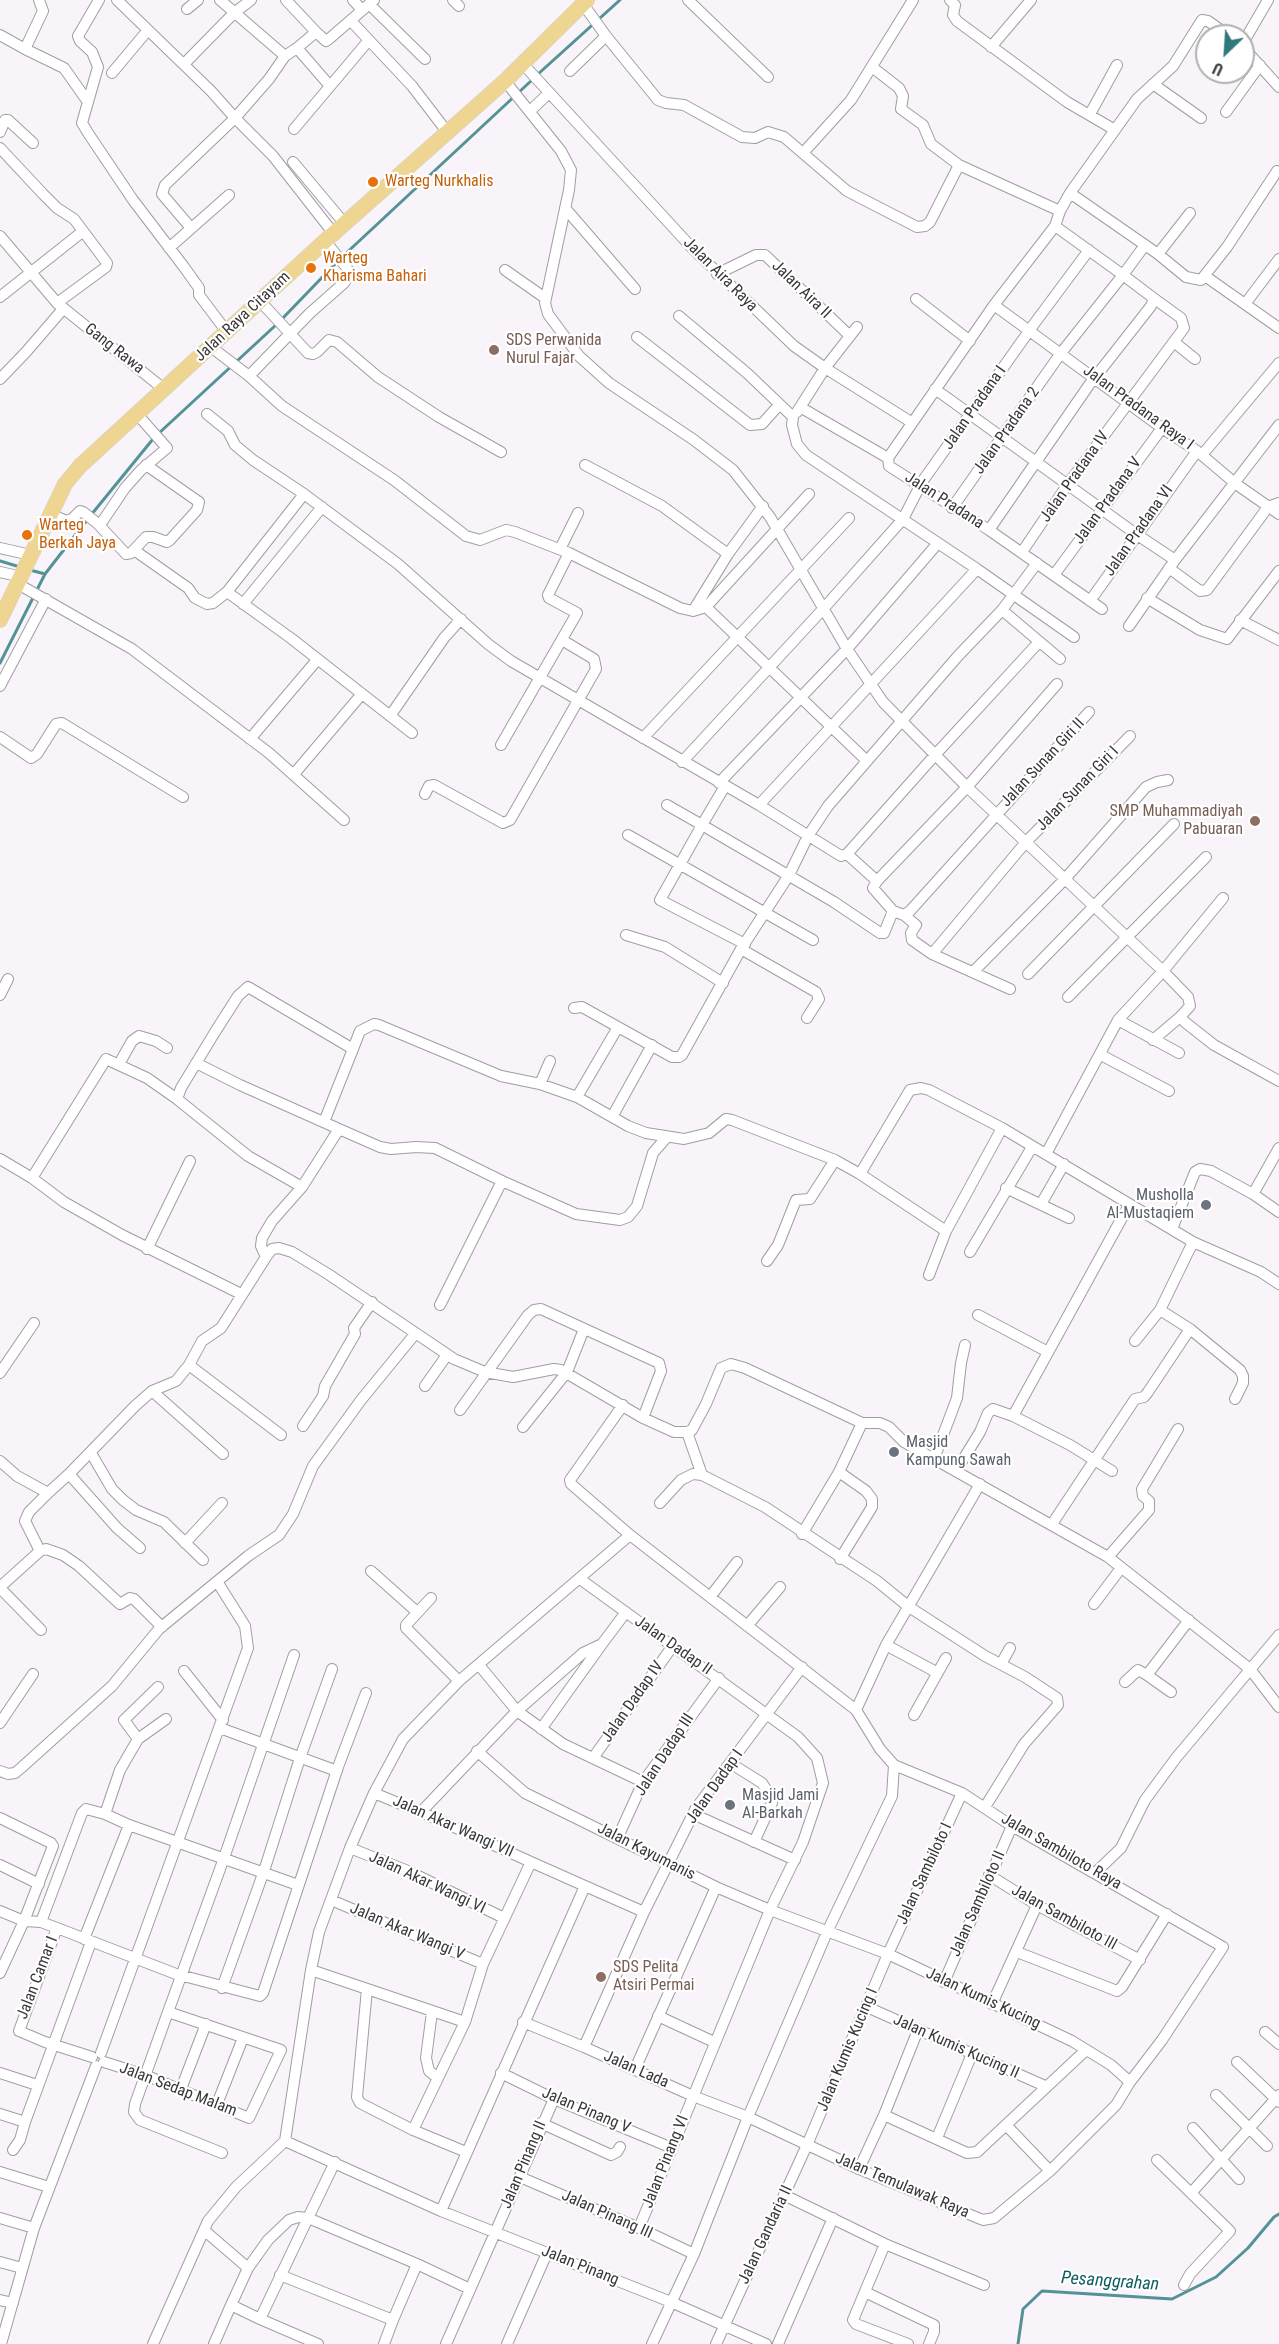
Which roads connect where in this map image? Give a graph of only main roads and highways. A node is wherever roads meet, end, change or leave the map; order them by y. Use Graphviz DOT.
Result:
graph roads {
  1 [pos="587,6"];
  2 [pos="0,620"];
  1 -- 2 [label="main road, Jalan Raya Citayam"];
}
